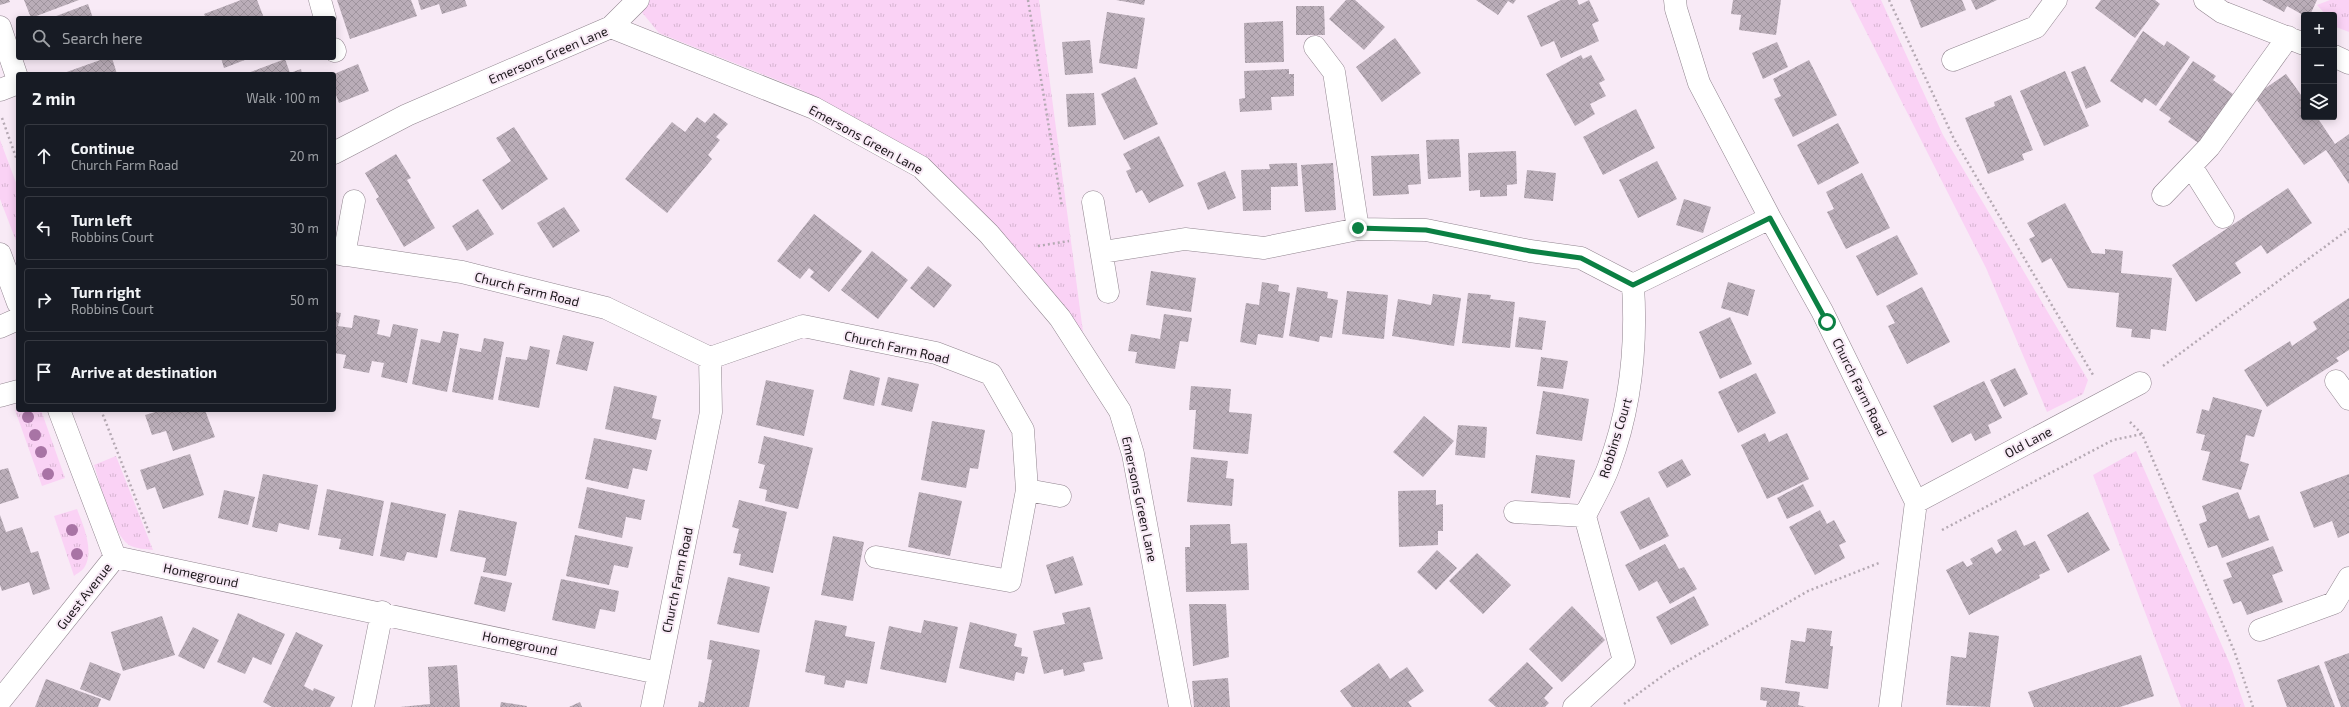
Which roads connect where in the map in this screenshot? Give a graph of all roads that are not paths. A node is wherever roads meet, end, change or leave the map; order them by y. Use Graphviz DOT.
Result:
graph roads {
  1 [pos="320,0"];
  2 [pos="638,0"];
  3 [pos="1676,0"];
  4 [pos="2056,0"];
  5 [pos="2205,0"];
  6 [pos="325,16"];
  7 [pos="0,27"];
  8 [pos="611,27"];
  9 [pos="2296,41"];
  10 [pos="1315,47"];
  11 [pos="2337,57"];
  12 [pos="1953,60"];
  13 [pos="2349,63"];
  14 [pos="16,75"];
  15 [pos="16,82"];
  16 [pos="0,90"];
  17 [pos="336,152"];
  18 [pos="2191,166"];
  19 [pos="2164,195"];
  20 [pos="354,201"];
  21 [pos="1093,202"];
  22 [pos="2223,217"];
  23 [pos="1770,218"];
  24 [pos="1358,228"];
  25 [pos="1101,244"];
  26 [pos="0,254"];
  27 [pos="339,254"];
  28 [pos="1633,285"];
  29 [pos="1108,292"];
  30 [pos="16,298"];
  31 [pos="16,320"];
  32 [pos="0,327"];
  33 [pos="710,358"];
  34 [pos="2336,381"];
  35 [pos="2140,383"];
  36 [pos="16,392"];
  37 [pos="0,396"];
  38 [pos="2349,399"];
  39 [pos="60,412"];
  40 [pos="1027,490"];
  41 [pos="1060,496"];
  42 [pos="1916,502"];
  43 [pos="1515,512"];
  44 [pos="1586,516"];
  45 [pos="115,557"];
  46 [pos="876,557"];
  47 [pos="2349,578"];
  48 [pos="382,612"];
  49 [pos="2260,630"];
  50 [pos="658,673"];
  51 [pos="0,702"];
  52 [pos="363,707"];
  53 [pos="652,707"];
  54 [pos="1180,707"];
  55 [pos="1574,707"];
  56 [pos="1890,707"];
  1 -- 6 [label="street"];
  2 -- 8 [label="street"];
  3 -- 23 [label="street, Church Farm Road"];
  4 -- 12 [label="street"];
  5 -- 9 [label="street"];
  7 -- 14 [label="street"];
  8 -- 17 [label="street, Emersons Green Lane"];
  8 -- 54 [label="street, Emersons Green Lane"];
  9 -- 18 [label="street"];
  10 -- 24 [label="street"];
  11 -- 13 [label="street"];
  15 -- 16 [label="street"];
  18 -- 19 [label="street"];
  18 -- 22 [label="street"];
  20 -- 27 [label="street"];
  21 -- 25 [label="street"];
  23 -- 28 [label="street"];
  23 -- 42 [label="street, Church Farm Road"];
  24 -- 25 [label="street"];
  24 -- 28 [label="street"];
  25 -- 29 [label="street"];
  26 -- 30 [label="street"];
  27 -- 33 [label="street, Church Farm Road"];
  28 -- 44 [label="street, Robbins Court"];
  31 -- 32 [label="street"];
  33 -- 40 [label="street, Church Farm Road"];
  33 -- 50 [label="street, Church Farm Road"];
  34 -- 38 [label="street"];
  35 -- 42 [label="street, Old Lane"];
  36 -- 37 [label="street"];
  39 -- 45 [label="street, Guest Avenue"];
  40 -- 41 [label="street"];
  40 -- 46 [label="street, Church Farm Road"];
  42 -- 56 [label="street"];
  43 -- 44 [label="street"];
  44 -- 55 [label="street"];
  45 -- 48 [label="street, Homeground"];
  45 -- 51 [label="street, Guest Avenue"];
  47 -- 49 [label="street"];
  48 -- 50 [label="street, Homeground"];
  48 -- 52 [label="street"];
  50 -- 53 [label="street, Church Farm Road"];
}
